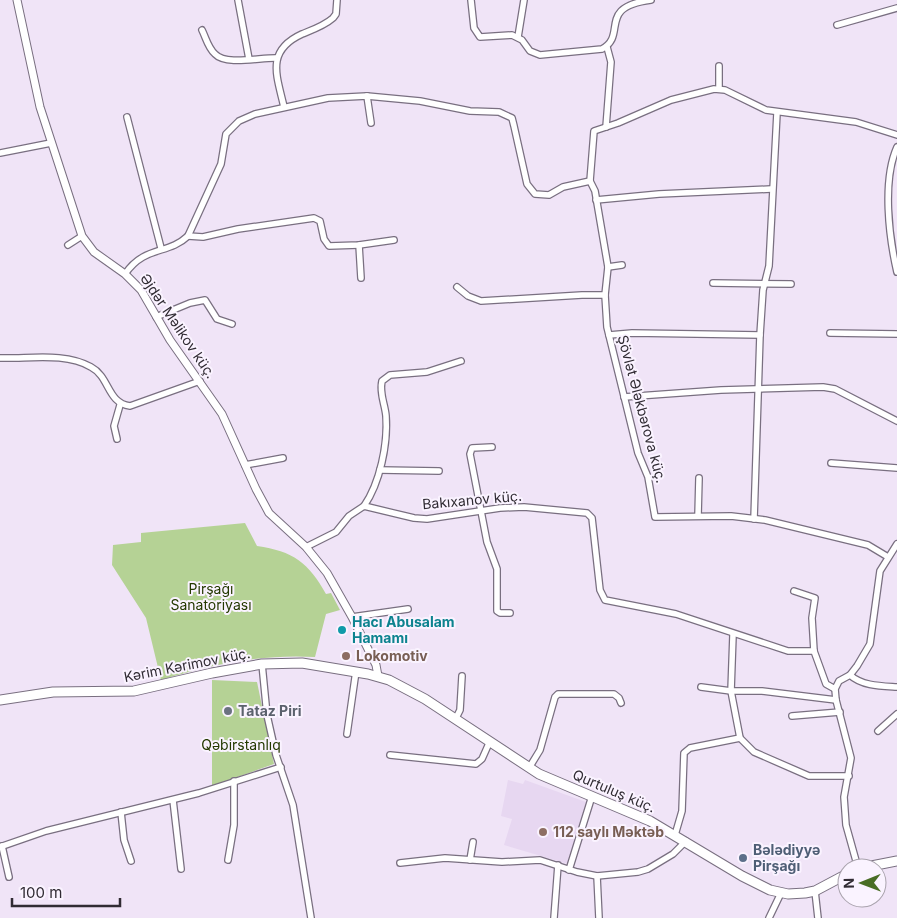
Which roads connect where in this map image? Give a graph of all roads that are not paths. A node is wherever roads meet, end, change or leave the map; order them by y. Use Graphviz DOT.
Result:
graph roads {
  1 [pos="17,0"];
  2 [pos="238,0"];
  3 [pos="337,0"];
  4 [pos="471,0"];
  5 [pos="524,0"];
  6 [pos="651,0"];
  7 [pos="897,8"];
  8 [pos="837,25"];
  9 [pos="202,30"];
  10 [pos="518,37"];
  11 [pos="606,47"];
  12 [pos="277,58"];
  13 [pos="249,59"];
  14 [pos="719,66"];
  15 [pos="719,89"];
  16 [pos="367,96"];
  17 [pos="284,107"];
  18 [pos="777,113"];
  19 [pos="127,117"];
  20 [pos="371,123"];
  21 [pos="606,126"];
  22 [pos="897,135"];
  23 [pos="51,143"];
  24 [pos="897,147"];
  25 [pos="0,153"];
  26 [pos="590,179"];
  27 [pos="771,189"];
  28 [pos="596,200"];
  29 [pos="894,230"];
  30 [pos="82,236"];
  31 [pos="188,236"];
  32 [pos="394,240"];
  33 [pos="68,245"];
  34 [pos="359,245"];
  35 [pos="161,248"];
  36 [pos="622,265"];
  37 [pos="608,267"];
  38 [pos="897,272"];
  39 [pos="125,274"];
  40 [pos="360,278"];
  41 [pos="712,283"];
  42 [pos="765,283"];
  43 [pos="791,284"];
  44 [pos="457,286"];
  45 [pos="604,295"];
  46 [pos="156,317"];
  47 [pos="232,324"];
  48 [pos="830,333"];
  49 [pos="897,334"];
  50 [pos="609,335"];
  51 [pos="760,335"];
  52 [pos="0,358"];
  53 [pos="461,361"];
  54 [pos="200,381"];
  55 [pos="759,389"];
  56 [pos="624,397"];
  57 [pos="120,404"];
  58 [pos="897,421"];
  59 [pos="117,439"];
  60 [pos="492,447"];
  61 [pos="283,458"];
  62 [pos="831,462"];
  63 [pos="245,466"];
  64 [pos="897,468"];
  65 [pos="380,470"];
  66 [pos="439,471"];
  67 [pos="699,478"];
  68 [pos="364,506"];
  69 [pos="480,512"];
  70 [pos="698,516"];
  71 [pos="754,518"];
  72 [pos="897,544"];
  73 [pos="306,547"];
  74 [pos="888,557"];
  75 [pos="794,591"];
  76 [pos="408,609"];
  77 [pos="510,614"];
  78 [pos="352,617"];
  79 [pos="733,635"];
  80 [pos="814,651"];
  81 [pos="262,664"];
  82 [pos="356,671"];
  83 [pos="850,675"];
  84 [pos="378,676"];
  85 [pos="462,676"];
  86 [pos="701,686"];
  87 [pos="897,687"];
  88 [pos="835,689"];
  89 [pos="731,691"];
  90 [pos="0,700"];
  91 [pos="836,700"];
  92 [pos="621,703"];
  93 [pos="840,712"];
  94 [pos="897,714"];
  95 [pos="792,716"];
  96 [pos="456,718"];
  97 [pos="878,731"];
  98 [pos="347,734"];
  99 [pos="740,738"];
  100 [pos="490,741"];
  101 [pos="390,755"];
  102 [pos="281,767"];
  103 [pos="529,768"];
  104 [pos="848,776"];
  105 [pos="234,781"];
  106 [pos="592,796"];
  107 [pos="173,800"];
  108 [pos="121,812"];
  109 [pos="675,835"];
  110 [pos="686,841"];
  111 [pos="473,842"];
  112 [pos="1,846"];
  113 [pos="857,858"];
  114 [pos="228,860"];
  115 [pos="470,860"];
  116 [pos="131,861"];
  117 [pos="400,862"];
  118 [pos="558,865"];
  119 [pos="181,869"];
  120 [pos="569,870"];
  121 [pos="597,876"];
  122 [pos="9,877"];
  123 [pos="837,879"];
  124 [pos="815,891"];
  125 [pos="781,893"];
  126 [pos="311,918"];
  127 [pos="554,918"];
  128 [pos="598,918"];
  129 [pos="769,918"];
  130 [pos="818,918"];
  1 -- 23 [label="street, Əjdər Məlikov küç."];
  2 -- 13 [label="street"];
  3 -- 12 [label="street"];
  4 -- 10 [label="street"];
  5 -- 10 [label="street"];
  6 -- 11 [label="street"];
  7 -- 8 [label="street"];
  9 -- 13 [label="street"];
  10 -- 11 [label="street"];
  11 -- 21 [label="street"];
  12 -- 13 [label="street"];
  12 -- 17 [label="street"];
  14 -- 15 [label="street"];
  15 -- 18 [label="street"];
  15 -- 21 [label="street"];
  16 -- 17 [label="street"];
  16 -- 20 [label="street"];
  16 -- 26 [label="street"];
  17 -- 31 [label="street"];
  18 -- 22 [label="street"];
  18 -- 27 [label="street"];
  19 -- 35 [label="street"];
  21 -- 26 [label="street"];
  23 -- 25 [label="street"];
  23 -- 30 [label="street, Əjdər Məlikov küç."];
  24 -- 29 [label="street"];
  26 -- 28 [label="street, Şövlət Ələkbərova küç."];
  27 -- 28 [label="street"];
  27 -- 42 [label="street"];
  28 -- 37 [label="street, Şövlət Ələkbərova küç."];
  29 -- 38 [label="street"];
  30 -- 33 [label="street"];
  30 -- 39 [label="street, Əjdər Məlikov küç."];
  31 -- 34 [label="street"];
  31 -- 35 [label="street"];
  32 -- 34 [label="street"];
  34 -- 40 [label="street"];
  35 -- 39 [label="street"];
  36 -- 37 [label="street"];
  37 -- 45 [label="street, Şövlət Ələkbərova küç."];
  39 -- 46 [label="street, Əjdər Məlikov küç."];
  41 -- 42 [label="street"];
  42 -- 43 [label="street"];
  42 -- 51 [label="street"];
  44 -- 45 [label="street"];
  45 -- 50 [label="street, Şövlət Ələkbərova küç."];
  46 -- 47 [label="street"];
  46 -- 54 [label="street, Əjdər Məlikov küç."];
  48 -- 49 [label="street"];
  50 -- 51 [label="street"];
  50 -- 56 [label="street, Şövlət Ələkbərova küç."];
  51 -- 55 [label="street"];
  52 -- 57 [label="street"];
  53 -- 65 [label="street"];
  54 -- 57 [label="street"];
  54 -- 63 [label="street, Əjdər Məlikov küç."];
  55 -- 56 [label="street"];
  55 -- 58 [label="street"];
  55 -- 71 [label="street"];
  56 -- 70 [label="street, Şövlət Ələkbərova küç."];
  57 -- 59 [label="street"];
  60 -- 69 [label="street"];
  61 -- 63 [label="street"];
  62 -- 64 [label="street"];
  63 -- 73 [label="street, Əjdər Məlikov küç."];
  65 -- 66 [label="street"];
  65 -- 68 [label="street"];
  67 -- 70 [label="street"];
  68 -- 69 [label="street, Bakıxanov küç."];
  68 -- 73 [label="street"];
  69 -- 77 [label="street"];
  69 -- 79 [label="street, Bakıxanov küç."];
  70 -- 71 [label="street, Şövlət Ələkbərova küç."];
  71 -- 74 [label="street, Şövlət Ələkbərova küç."];
  72 -- 74 [label="street"];
  73 -- 78 [label="street, Əjdər Məlikov küç."];
  74 -- 83 [label="street"];
  75 -- 80 [label="street"];
  76 -- 78 [label="street"];
  78 -- 84 [label="street, Əjdər Məlikov küç."];
  79 -- 80 [label="street, Bakıxanov küç."];
  79 -- 89 [label="street"];
  80 -- 88 [label="street"];
  81 -- 82 [label="main road, Kərim Kərimov küç."];
  81 -- 90 [label="main road, Kərim Kərimov küç."];
  81 -- 102 [label="street"];
  82 -- 84 [label="main road, Kərim Kərimov küç."];
  82 -- 98 [label="street"];
  83 -- 87 [label="street"];
  83 -- 88 [label="street"];
  84 -- 96 [label="main road, Qurtuluş küç."];
  85 -- 96 [label="street"];
  86 -- 89 [label="street"];
  88 -- 91 [label="street"];
  89 -- 91 [label="street"];
  89 -- 99 [label="street"];
  91 -- 93 [label="street"];
  92 -- 103 [label="street"];
  93 -- 95 [label="street"];
  93 -- 104 [label="street"];
  94 -- 97 [label="street"];
  96 -- 100 [label="main road, Qurtuluş küç."];
  99 -- 104 [label="street"];
  99 -- 109 [label="street"];
  100 -- 101 [label="street"];
  100 -- 103 [label="main road, Qurtuluş küç."];
  102 -- 105 [label="street"];
  102 -- 126 [label="street"];
  103 -- 106 [label="main road, Qurtuluş küç."];
  104 -- 113 [label="street"];
  105 -- 107 [label="street"];
  105 -- 114 [label="street"];
  106 -- 109 [label="main road, Qurtuluş küç."];
  106 -- 120 [label="street"];
  107 -- 108 [label="street"];
  107 -- 119 [label="street"];
  108 -- 112 [label="street"];
  108 -- 116 [label="street"];
  109 -- 110 [label="main road, Qurtuluş küç."];
  110 -- 121 [label="street"];
  110 -- 125 [label="main road, Qurtuluş küç."];
  111 -- 115 [label="street"];
  112 -- 122 [label="street"];
  115 -- 117 [label="street"];
  115 -- 118 [label="street"];
  118 -- 120 [label="street"];
  118 -- 127 [label="street"];
  120 -- 121 [label="street"];
  121 -- 128 [label="street"];
  123 -- 124 [label="main road, Qurtuluş küç."];
  124 -- 125 [label="main road, Qurtuluş küç."];
  124 -- 130 [label="street"];
  125 -- 129 [label="street"];
}
